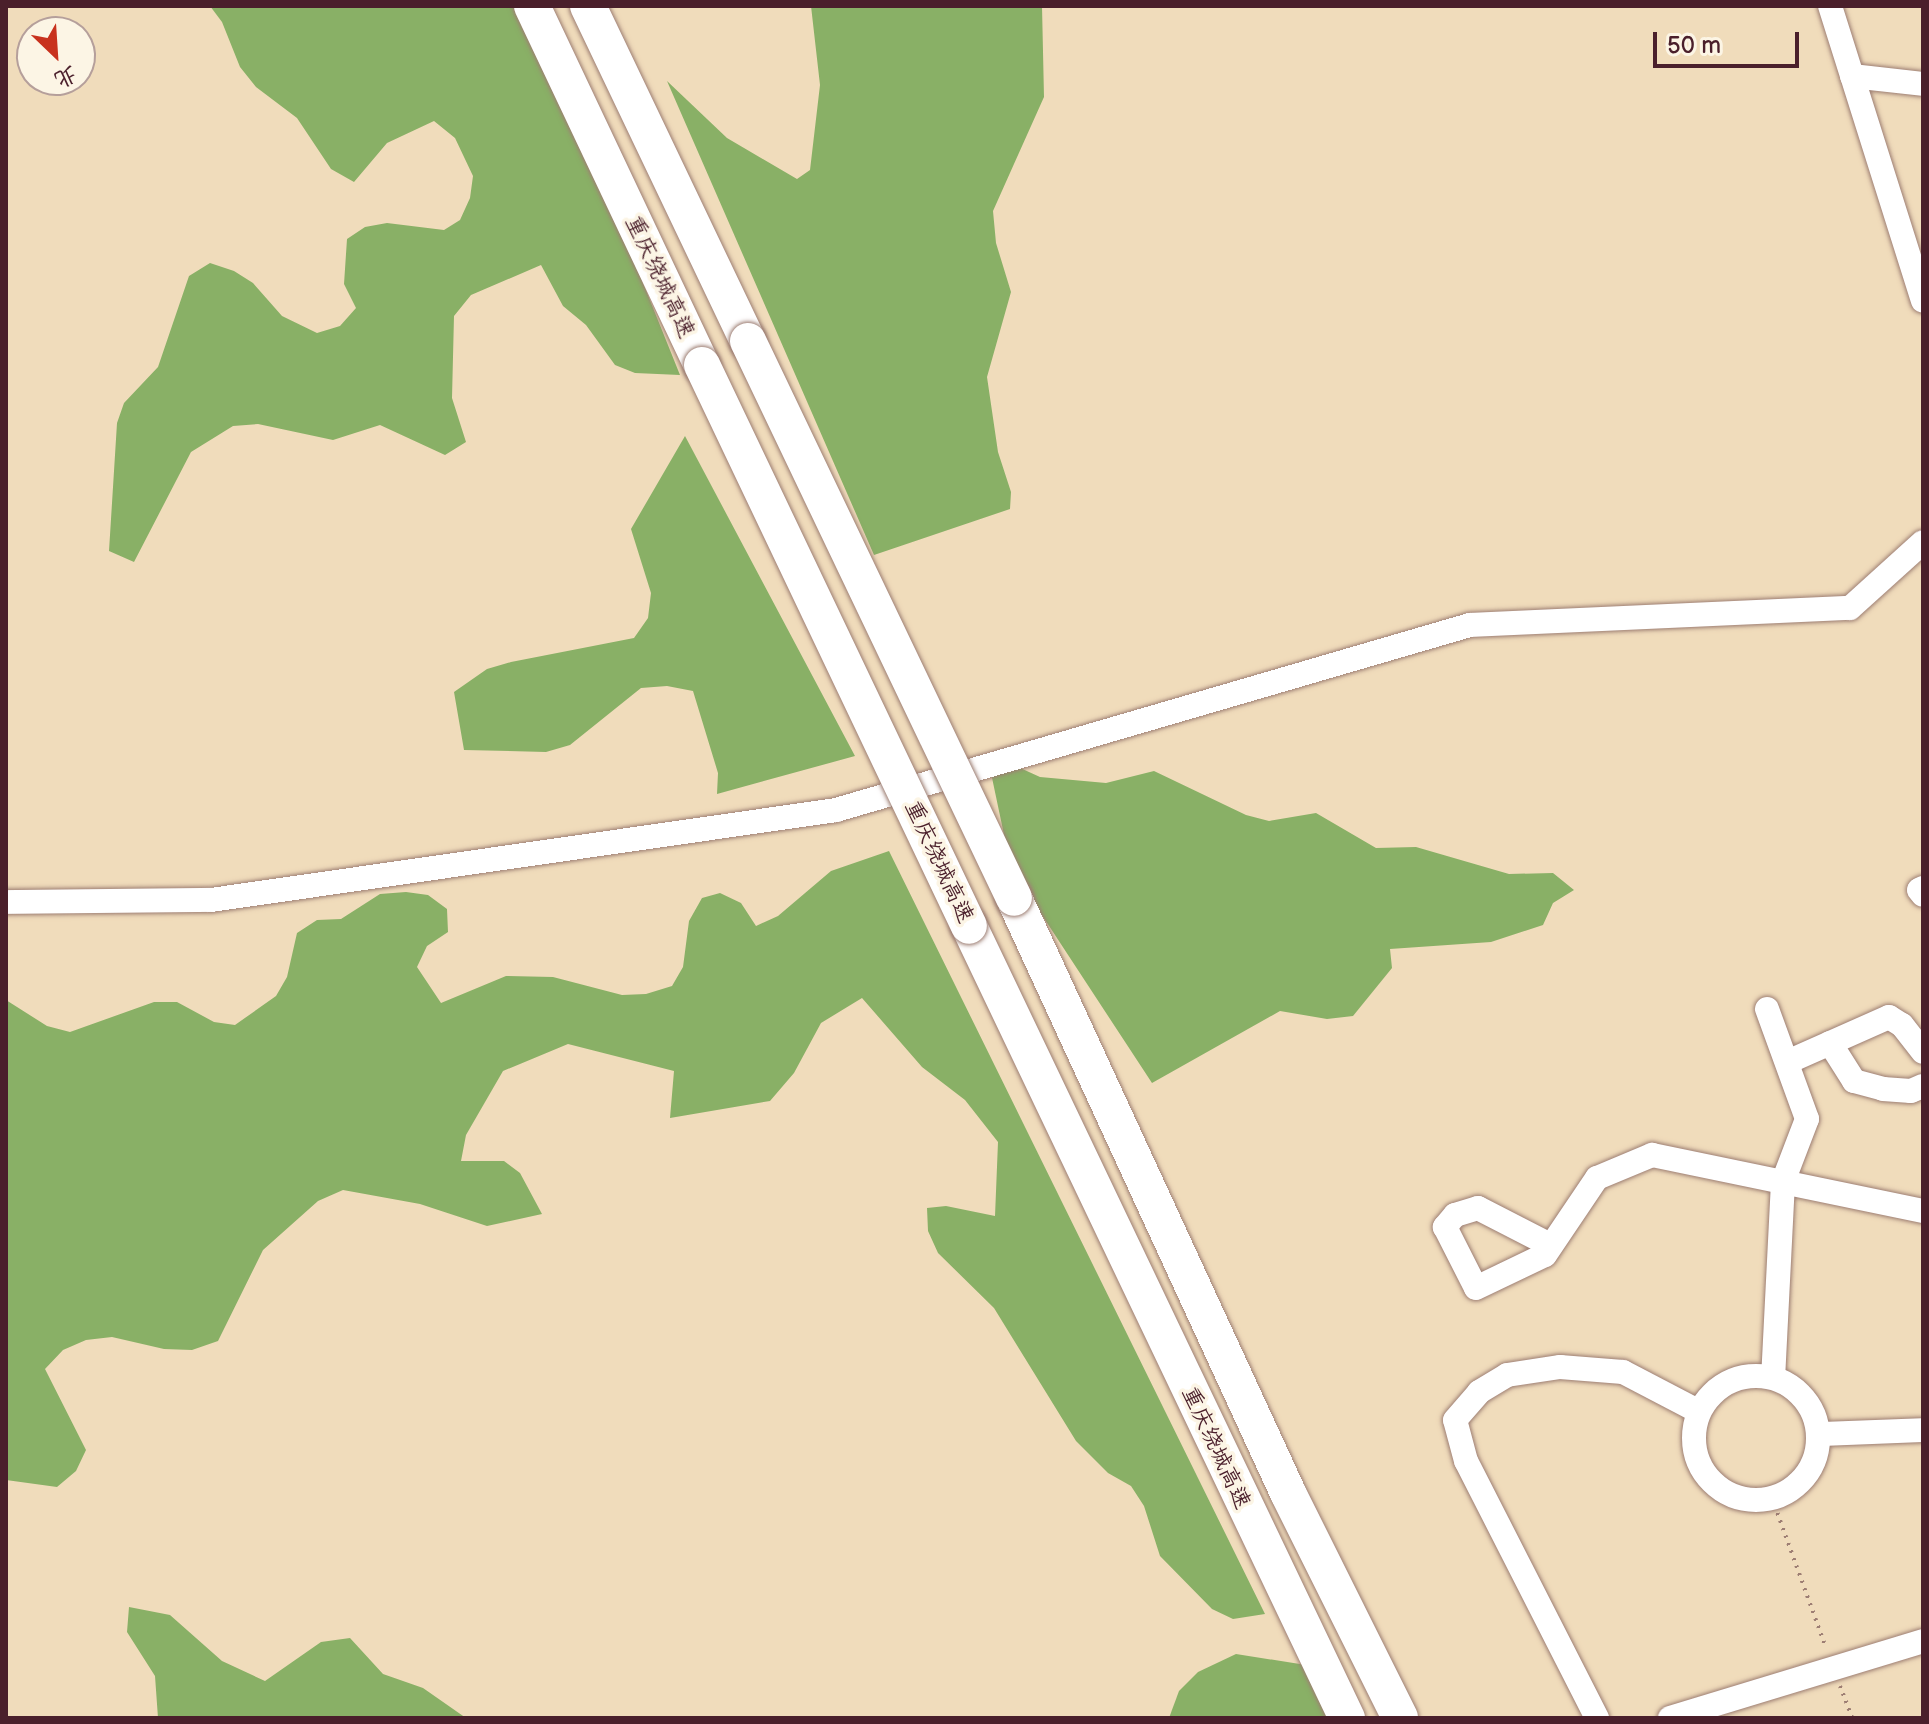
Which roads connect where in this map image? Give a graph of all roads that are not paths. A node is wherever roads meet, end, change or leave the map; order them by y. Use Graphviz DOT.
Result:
graph roads {
  1 [pos="532,6"];
  2 [pos="588,6"];
  3 [pos="1830,6"];
  4 [pos="1852,76"];
  5 [pos="1923,84"];
  6 [pos="1923,301"];
  7 [pos="1923,542"];
  8 [pos="1923,888"];
  9 [pos="1923,895"];
  10 [pos="6,902"];
  11 [pos="1767,1009"];
  12 [pos="1830,1043"];
  13 [pos="1923,1052"];
  14 [pos="1792,1060"];
  15 [pos="1923,1086"];
  16 [pos="1783,1182"];
  17 [pos="1923,1211"];
  18 [pos="1550,1245"];
  19 [pos="1773,1378"];
  20 [pos="1698,1411"];
  21 [pos="1923,1430"];
  22 [pos="1821,1434"];
  23 [pos="1923,1641"];
  24 [pos="1347,1718"];
  25 [pos="1400,1718"];
  26 [pos="1597,1718"];
  27 [pos="1670,1718"];
  1 -- 24 [label="highway, 重庆绕城高速, bridge"];
  2 -- 25 [label="highway, bridge"];
  3 -- 4 [label="street"];
  4 -- 5 [label="street"];
  4 -- 6 [label="street"];
  7 -- 10 [label="street"];
  8 -- 9 [label="street"];
  11 -- 16 [label="street"];
  12 -- 13 [label="street"];
  12 -- 14 [label="street"];
  12 -- 15 [label="street"];
  16 -- 17 [label="street"];
  16 -- 18 [label="street"];
  16 -- 19 [label="street"];
  19 -- 20 [label="street"];
  19 -- 22 [label="street"];
  20 -- 22 [label="street"];
  20 -- 26 [label="street"];
  21 -- 22 [label="street"];
  23 -- 27 [label="street"];
}
